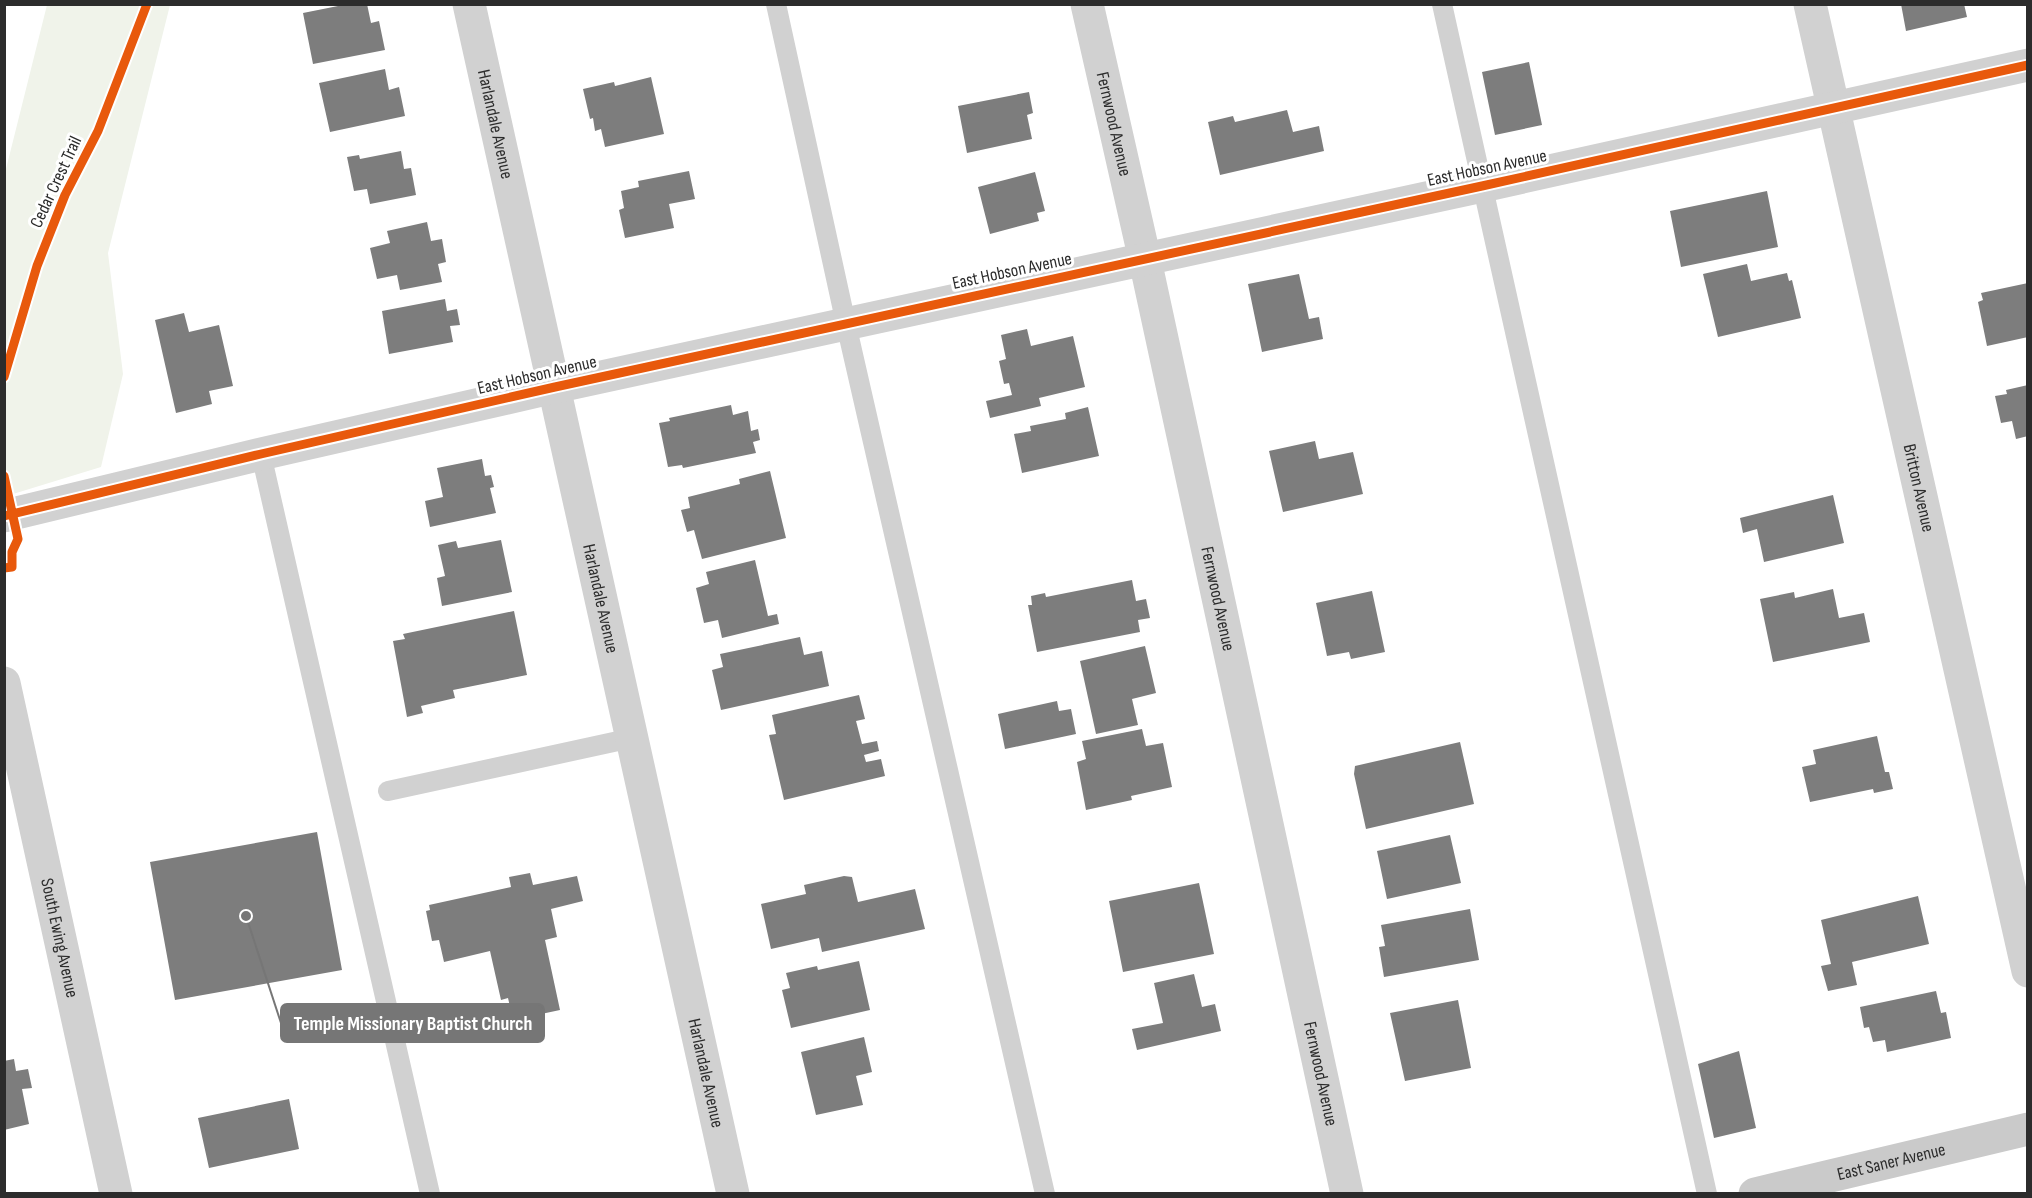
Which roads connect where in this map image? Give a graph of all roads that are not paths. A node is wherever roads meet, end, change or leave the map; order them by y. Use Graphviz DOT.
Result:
graph roads {
  1 [pos="469,4"];
  2 [pos="776,4"];
  3 [pos="1087,4"];
  4 [pos="1442,4"];
  5 [pos="1810,4"];
  6 [pos="2028,65"];
  7 [pos="1833,107"];
  8 [pos="1482,186"];
  9 [pos="1145,260"];
  10 [pos="846,324"];
  11 [pos="555,387"];
  12 [pos="261,454"];
  13 [pos="4,516"];
  14 [pos="4,683"];
  15 [pos="632,738"];
  16 [pos="388,792"];
  17 [pos="2028,971"];
  18 [pos="2028,1129"];
  19 [pos="116,1194"];
  20 [pos="430,1194"];
  21 [pos="734,1194"];
  22 [pos="1045,1194"];
  23 [pos="1347,1194"];
  24 [pos="1707,1194"];
  25 [pos="1755,1194"];
  1 -- 11 [label="street, Harlandale Avenue"];
  2 -- 10 [label="lane"];
  3 -- 9 [label="street, Fernwood Avenue"];
  4 -- 8 [label="lane"];
  5 -- 7 [label="street, Britton Avenue"];
  6 -- 7 [label="street, East Hobson Avenue"];
  7 -- 8 [label="street, East Hobson Avenue"];
  7 -- 17 [label="street, Britton Avenue"];
  8 -- 9 [label="street, East Hobson Avenue"];
  8 -- 24 [label="lane"];
  9 -- 10 [label="street, East Hobson Avenue"];
  9 -- 23 [label="street, Fernwood Avenue"];
  10 -- 11 [label="street, East Hobson Avenue"];
  10 -- 22 [label="lane"];
  11 -- 12 [label="street, East Hobson Avenue"];
  11 -- 15 [label="street, Harlandale Avenue"];
  12 -- 13 [label="street, East Hobson Avenue"];
  12 -- 20 [label="lane"];
  14 -- 19 [label="street, South Ewing Avenue"];
  15 -- 16 [label="lane"];
  15 -- 21 [label="street, Harlandale Avenue"];
  18 -- 25 [label="street, East Saner Avenue"];
}
